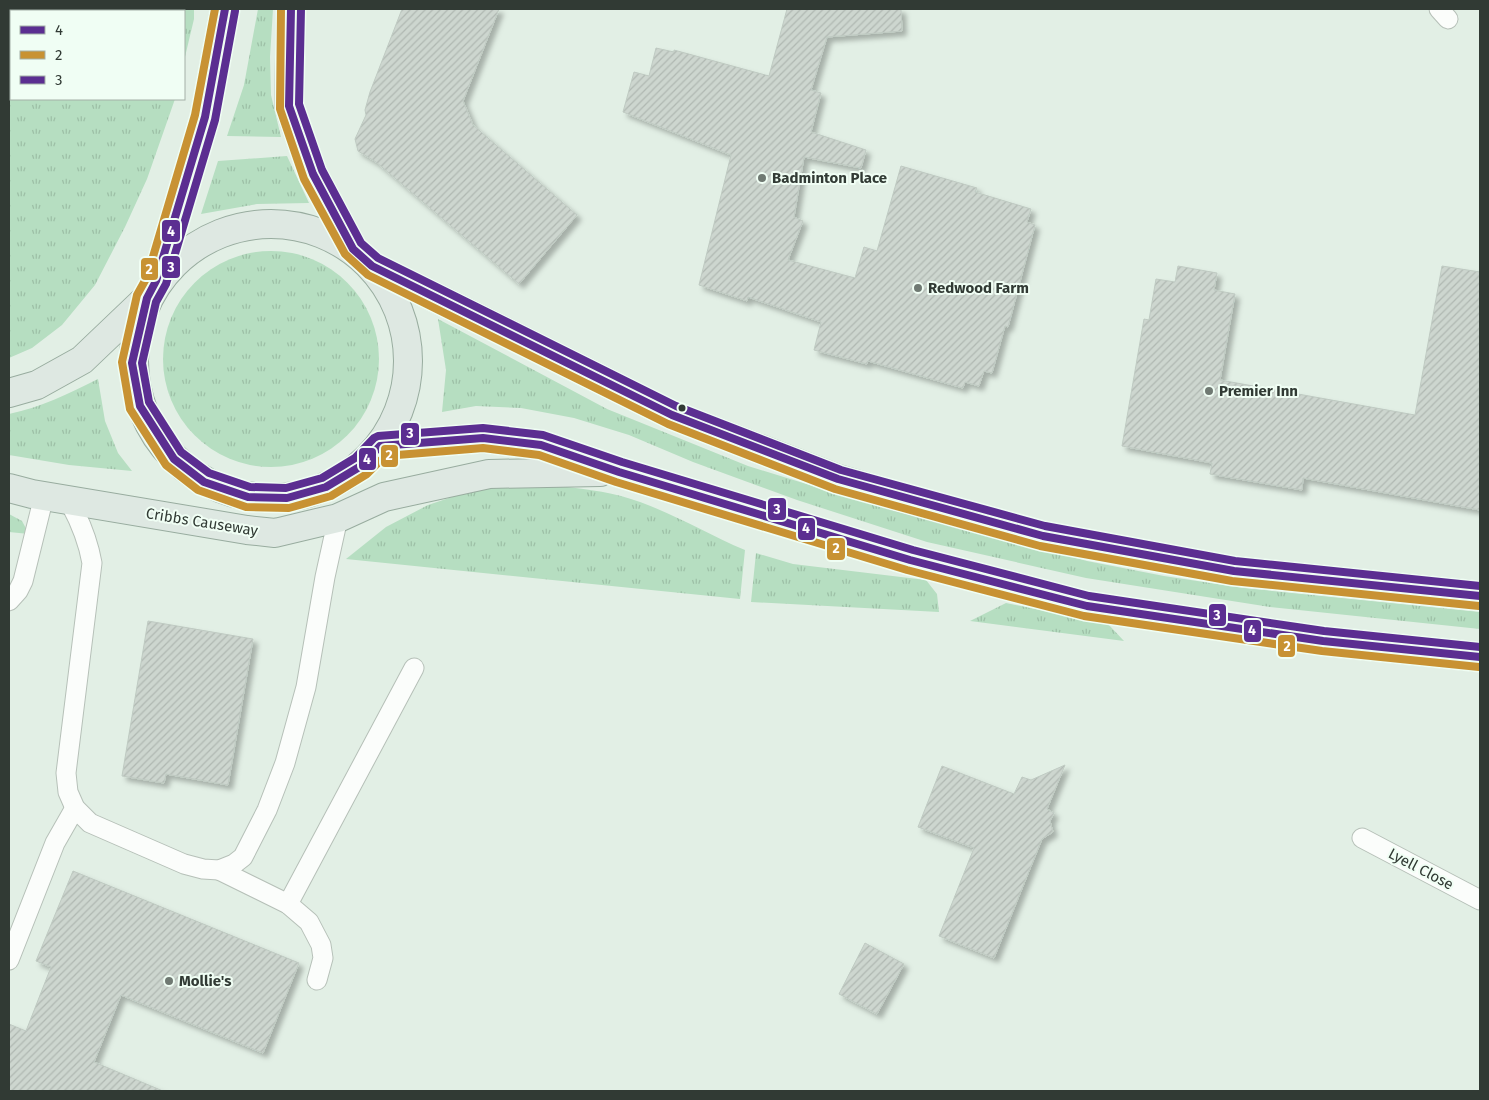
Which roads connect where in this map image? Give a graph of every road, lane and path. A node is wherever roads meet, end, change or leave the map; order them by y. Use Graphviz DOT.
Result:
graph roads {
  1 [pos="225,9"];
  2 [pos="291,9"];
  3 [pos="363,258"];
  4 [pos="152,290"];
  5 [pos="9,393"];
  6 [pos="380,446"];
  7 [pos="361,466"];
  8 [pos="619,472"];
  9 [pos="9,488"];
  10 [pos="56,498"];
  11 [pos="338,518"];
  12 [pos="1480,596"];
  13 [pos="9,601"];
  14 [pos="1480,657"];
  15 [pos="414,668"];
  16 [pos="75,808"];
  17 [pos="1362,838"];
  18 [pos="219,870"];
  19 [pos="1480,900"];
  20 [pos="288,904"];
  21 [pos="9,960"];
  22 [pos="317,980"];
  1 -- 4 [label="street"];
  2 -- 3 [label="street"];
  3 -- 4 [label="main road"];
  3 -- 6 [label="main road"];
  3 -- 12 [label="main road"];
  4 -- 5 [label="main road"];
  4 -- 7 [label="main road"];
  6 -- 7 [label="main road"];
  6 -- 8 [label="main road"];
  7 -- 11 [label="main road"];
  8 -- 11 [label="main road, Cribbs Causeway"];
  8 -- 14 [label="main road"];
  9 -- 10 [label="main road, Cribbs Causeway"];
  10 -- 11 [label="main road, Cribbs Causeway"];
  10 -- 13 [label="lane"];
  10 -- 16 [label="lane"];
  11 -- 18 [label="lane"];
  15 -- 20 [label="lane"];
  16 -- 18 [label="lane"];
  16 -- 21 [label="lane"];
  17 -- 19 [label="lane, Lyell Close"];
  18 -- 20 [label="lane"];
  20 -- 22 [label="lane"];
}
